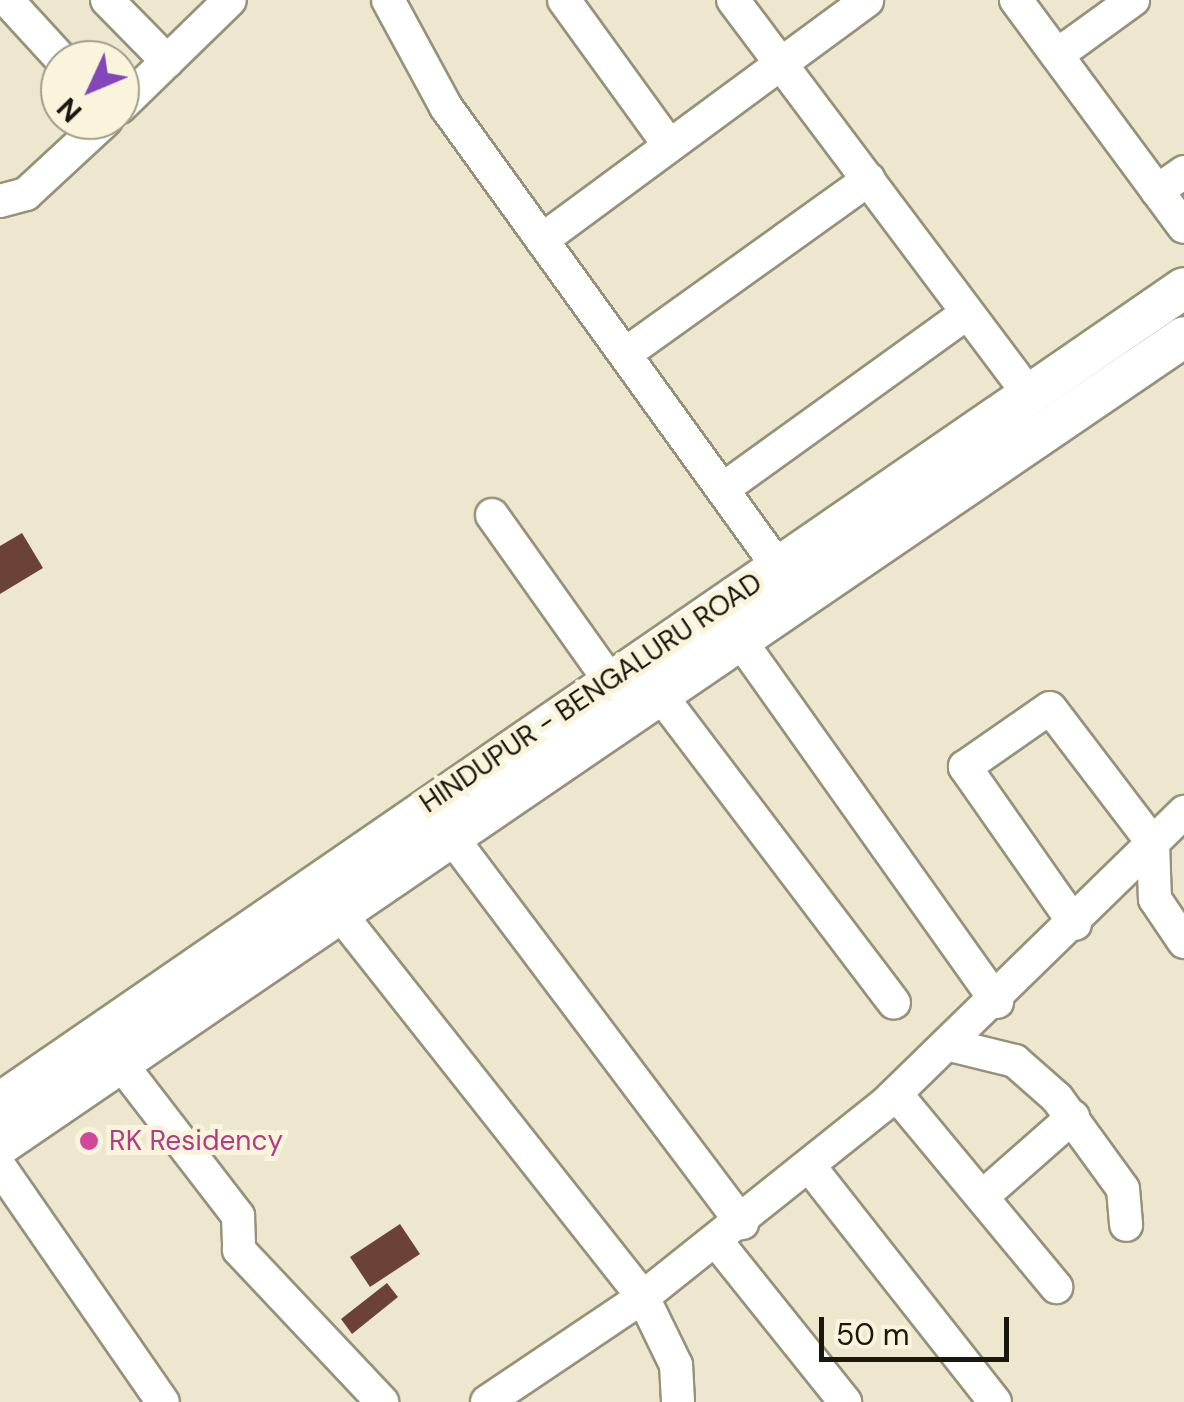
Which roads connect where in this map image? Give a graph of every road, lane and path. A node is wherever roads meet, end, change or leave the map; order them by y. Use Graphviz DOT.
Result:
graph roads {
  1 [pos="7,0"];
  2 [pos="106,0"];
  3 [pos="230,0"];
  4 [pos="388,0"];
  5 [pos="564,0"];
  6 [pos="733,0"];
  7 [pos="867,0"];
  8 [pos="1016,0"];
  9 [pos="1133,0"];
  10 [pos="44,40"];
  11 [pos="1057,55"];
  12 [pos="167,61"];
  13 [pos="780,62"];
  14 [pos="140,87"];
  15 [pos="84,140"];
  16 [pos="668,145"];
  17 [pos="1184,172"];
  18 [pos="869,179"];
  19 [pos="1157,191"];
  20 [pos="0,201"];
  21 [pos="1184,227"];
  22 [pos="542,240"];
  23 [pos="967,313"];
  24 [pos="1179,315"];
  25 [pos="625,354"];
  26 [pos="1030,395"];
  27 [pos="723,488"];
  28 [pos="492,515"];
  29 [pos="788,581"];
  30 [pos="737,636"];
  31 [pos="633,686"];
  32 [pos="1184,812"];
  33 [pos="438,818"];
  34 [pos="1153,843"];
  35 [pos="325,896"];
  36 [pos="1075,924"];
  37 [pos="1184,942"];
  38 [pos="894,1002"];
  39 [pos="997,1002"];
  40 [pos="950,1045"];
  41 [pos="118,1060"];
  42 [pos="896,1094"];
  43 [pos="13,1096"];
  44 [pos="1072,1117"];
  45 [pos="0,1145"];
  46 [pos="0,1167"];
  47 [pos="810,1167"];
  48 [pos="983,1196"];
  49 [pos="1126,1225"];
  50 [pos="730,1232"];
  51 [pos="1056,1287"];
  52 [pos="643,1297"];
  53 [pos="532,1391"];
  54 [pos="163,1402"];
  55 [pos="382,1402"];
  56 [pos="486,1402"];
  57 [pos="678,1402"];
  58 [pos="845,1402"];
  59 [pos="995,1402"];
  1 -- 10 [label="street"];
  2 -- 12 [label="street"];
  3 -- 12 [label="street"];
  4 -- 22 [label="street"];
  5 -- 16 [label="street"];
  6 -- 13 [label="street"];
  7 -- 13 [label="street"];
  8 -- 11 [label="street"];
  9 -- 11 [label="street"];
  11 -- 19 [label="street"];
  12 -- 14 [label="street"];
  13 -- 16 [label="street"];
  13 -- 18 [label="street"];
  15 -- 20 [label="street"];
  16 -- 22 [label="street"];
  17 -- 19 [label="street"];
  18 -- 23 [label="street"];
  18 -- 25 [label="street"];
  19 -- 21 [label="street"];
  22 -- 25 [label="street"];
  23 -- 26 [label="street"];
  23 -- 27 [label="street"];
  24 -- 26 [label="main road, HINDUPUR - BENGALURU ROAD"];
  24 -- 29 [label="main road, HINDUPUR - BENGALURU ROAD"];
  25 -- 27 [label="street"];
  26 -- 29 [label="main road, HINDUPUR - BENGALURU ROAD"];
  27 -- 29 [label="street"];
  28 -- 31 [label="street"];
  29 -- 30 [label="main road, HINDUPUR - BENGALURU ROAD"];
  29 -- 31 [label="main road, HINDUPUR - BENGALURU ROAD"];
  30 -- 31 [label="main road, HINDUPUR - BENGALURU ROAD"];
  30 -- 39 [label="street"];
  31 -- 33 [label="main road, HINDUPUR - BENGALURU ROAD"];
  31 -- 38 [label="street"];
  32 -- 34 [label="street"];
  33 -- 35 [label="main road, HINDUPUR - BENGALURU ROAD"];
  33 -- 50 [label="street"];
  34 -- 36 [label="street"];
  34 -- 36 [label="street"];
  34 -- 37 [label="street"];
  35 -- 41 [label="main road, HINDUPUR - BENGALURU ROAD"];
  35 -- 43 [label="main road, HINDUPUR - BENGALURU ROAD"];
  35 -- 52 [label="street"];
  36 -- 39 [label="street"];
  39 -- 40 [label="street"];
  40 -- 42 [label="street"];
  40 -- 44 [label="street"];
  41 -- 43 [label="main road, HINDUPUR - BENGALURU ROAD"];
  41 -- 55 [label="street"];
  42 -- 47 [label="street"];
  42 -- 48 [label="street"];
  43 -- 45 [label="main road, HINDUPUR - BENGALURU ROAD"];
  44 -- 48 [label="street"];
  44 -- 49 [label="street"];
  46 -- 54 [label="street"];
  47 -- 50 [label="street"];
  47 -- 59 [label="street"];
  48 -- 51 [label="street"];
  50 -- 52 [label="street"];
  50 -- 58 [label="street"];
  52 -- 53 [label="street"];
  52 -- 57 [label="street"];
  53 -- 56 [label="street"];
}
